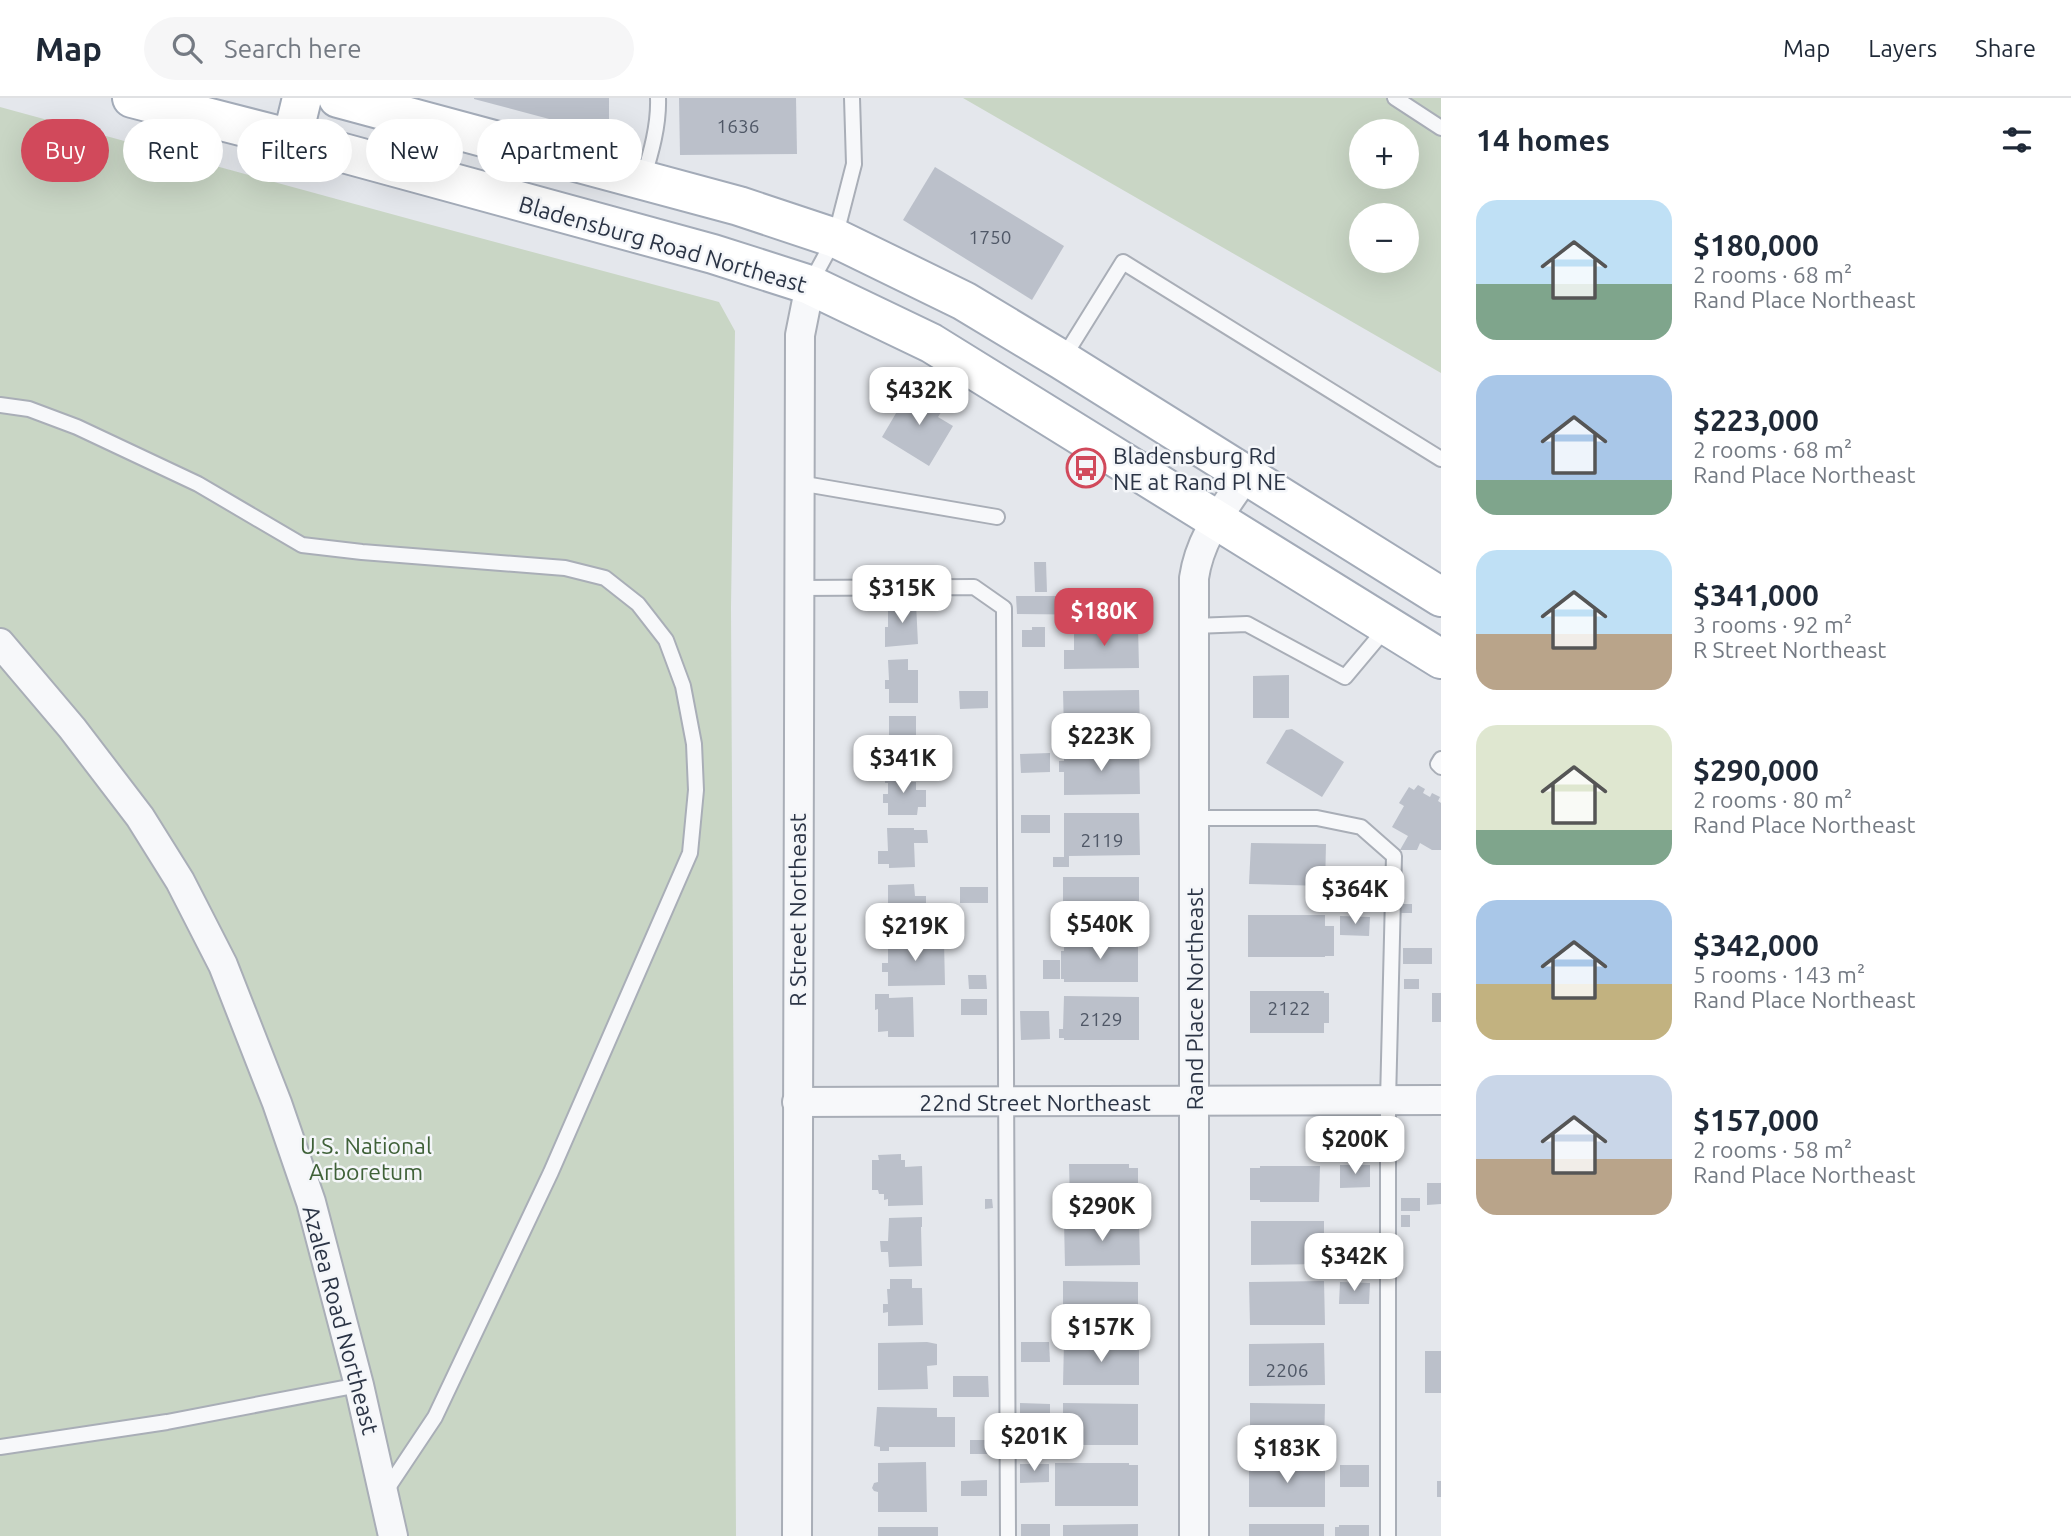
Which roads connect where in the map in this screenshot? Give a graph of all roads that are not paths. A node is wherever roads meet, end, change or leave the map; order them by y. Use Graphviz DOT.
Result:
graph roads {
  1 [pos="132,98"];
  2 [pos="302,98"];
  3 [pos="338,98"];
  4 [pos="658,98"];
  5 [pos="852,98"];
  6 [pos="1395,98"];
  7 [pos="297,119"];
  8 [pos="237,125"];
  9 [pos="1441,128"];
  10 [pos="352,155"];
  11 [pos="643,181"];
  12 [pos="835,239"];
  13 [pos="810,285"];
  14 [pos="1062,360"];
  15 [pos="0,405"];
  16 [pos="1441,459"];
  17 [pos="1246,476"];
  18 [pos="799,483"];
  19 [pos="997,517"];
  20 [pos="1216,521"];
  21 [pos="799,588"];
  22 [pos="1441,597"];
  23 [pos="1194,626"];
  24 [pos="1387,626"];
  25 [pos="0,643"];
  26 [pos="1441,659"];
  27 [pos="1441,759"];
  28 [pos="1441,767"];
  29 [pos="1194,818"];
  30 [pos="1441,1100"];
  31 [pos="1388,1101"];
  32 [pos="797,1102"];
  33 [pos="1007,1102"];
  34 [pos="1194,1102"];
  35 [pos="359,1385"];
  36 [pos="0,1447"];
  37 [pos="385,1493"];
  38 [pos="394,1536"];
  39 [pos="797,1536"];
  40 [pos="1008,1536"];
  41 [pos="1194,1536"];
  42 [pos="1388,1536"];
  1 -- 8 [label="main road, Bladensburg Road Northeast"];
  2 -- 7 [label="main road"];
  3 -- 11 [label="main road"];
  4 -- 11 [label="lane"];
  5 -- 12 [label="lane"];
  6 -- 9 [label="lane"];
  10 -- 13 [label="main road, Bladensburg Road Northeast"];
  11 -- 12 [label="main road"];
  12 -- 13 [label="lane"];
  12 -- 14 [label="main road"];
  13 -- 18 [label="street, R Street Northeast"];
  13 -- 20 [label="main road, Bladensburg Road Northeast"];
  14 -- 16 [label="lane"];
  14 -- 17 [label="main road"];
  15 -- 37 [label="lane"];
  17 -- 20 [label="street, Rand Place Northeast"];
  17 -- 22 [label="main road"];
  18 -- 19 [label="lane"];
  18 -- 21 [label="street, R Street Northeast"];
  20 -- 23 [label="street, Rand Place Northeast"];
  20 -- 24 [label="main road, Bladensburg Road Northeast"];
  21 -- 32 [label="street, R Street Northeast"];
  21 -- 33 [label="lane"];
  23 -- 24 [label="lane"];
  23 -- 29 [label="street, Rand Place Northeast"];
  24 -- 26 [label="main road, Bladensburg Road Northeast"];
  25 -- 35 [label="street, Azalea Road Northeast"];
  27 -- 28 [label="lane"];
  29 -- 31 [label="lane"];
  29 -- 34 [label="street, Rand Place Northeast"];
  30 -- 31 [label="street, 22nd Street Northeast"];
  31 -- 34 [label="street, 22nd Street Northeast"];
  31 -- 42 [label="lane"];
  32 -- 33 [label="street, 22nd Street Northeast"];
  32 -- 39 [label="street, R Street Northeast"];
  33 -- 34 [label="street, 22nd Street Northeast"];
  33 -- 40 [label="lane"];
  34 -- 41 [label="street, Rand Place Northeast"];
  35 -- 36 [label="lane"];
  35 -- 37 [label="street, Azalea Road Northeast"];
  37 -- 38 [label="street, Azalea Road Northeast"];
}
